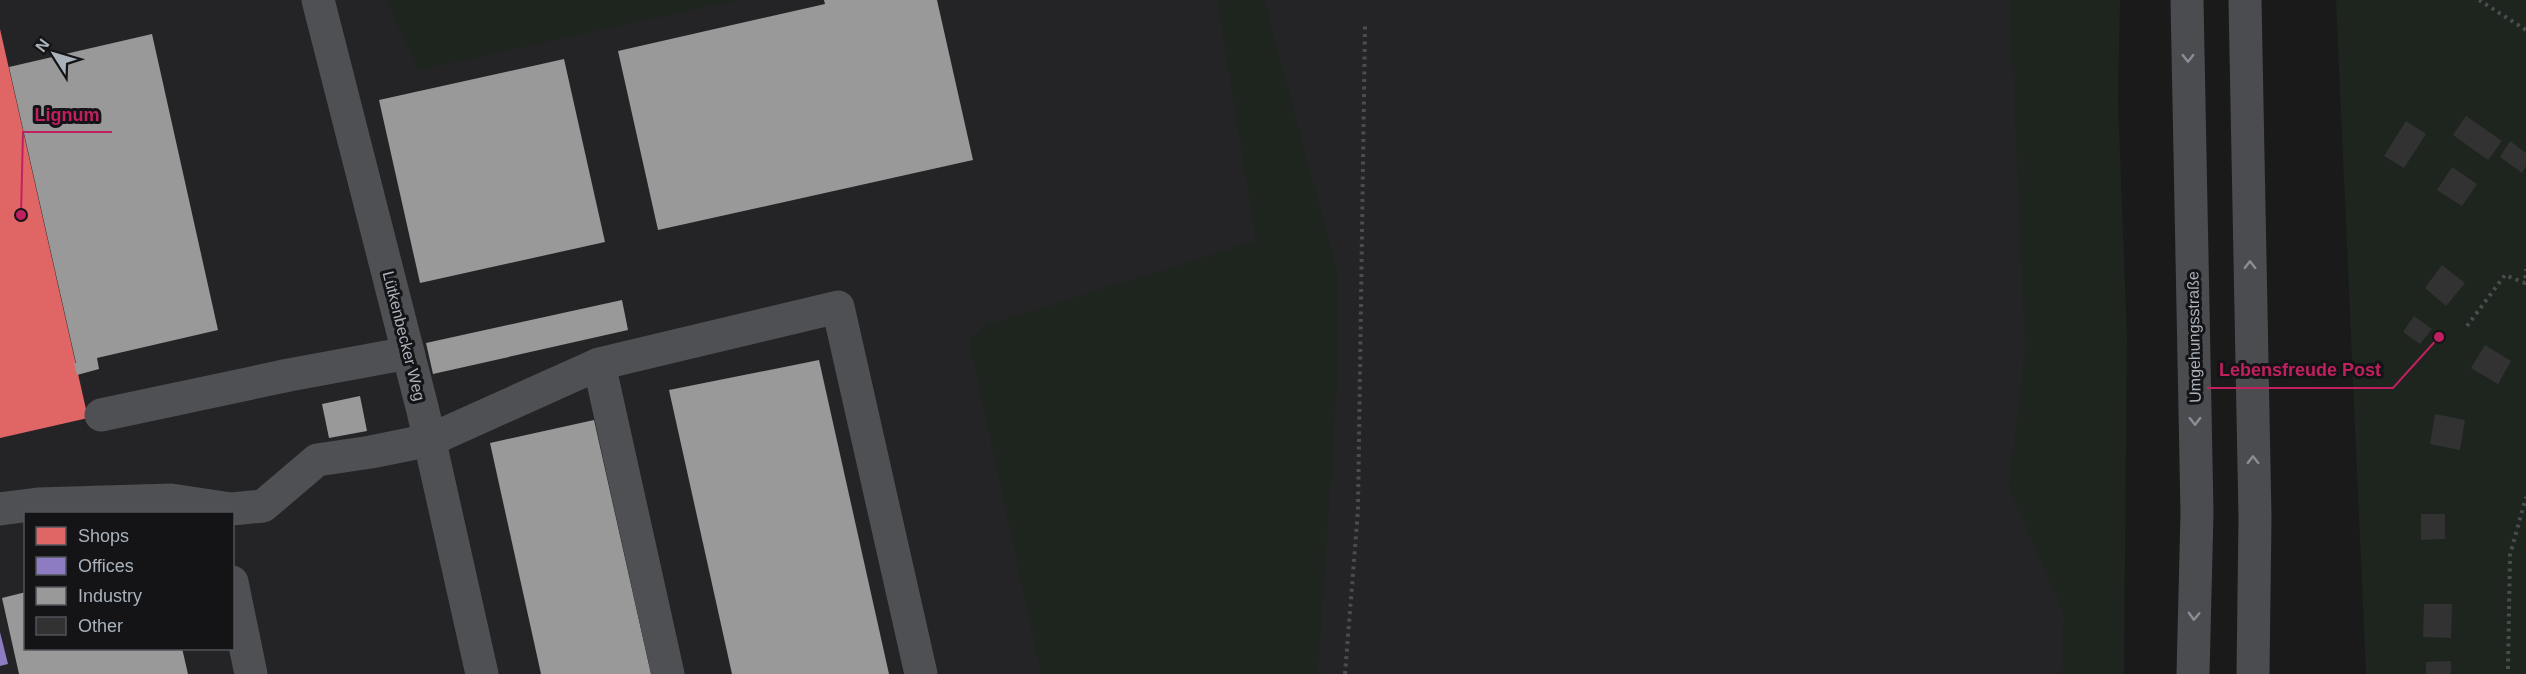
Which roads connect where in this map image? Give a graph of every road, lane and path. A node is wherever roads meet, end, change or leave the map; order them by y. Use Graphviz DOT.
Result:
graph roads {
  1 [pos="318,0"];
  2 [pos="2187,0"];
  3 [pos="2245,0"];
  4 [pos="2479,0"];
  5 [pos="1365,25"];
  6 [pos="2526,30"];
  7 [pos="2526,269"];
  8 [pos="2525,283"];
  9 [pos="2468,326"];
  10 [pos="408,353"];
  11 [pos="598,364"];
  12 [pos="101,415"];
  13 [pos="430,440"];
  14 [pos="2526,497"];
  15 [pos="0,509"];
  16 [pos="218,510"];
  17 [pos="2254,518"];
  18 [pos="234,592"];
  19 [pos="2508,669"];
  20 [pos="251,674"];
  21 [pos="482,674"];
  22 [pos="668,674"];
  23 [pos="921,674"];
  24 [pos="1345,674"];
  25 [pos="2193,674"];
  26 [pos="2253,674"];
  27 [pos="2272,674"];
  1 -- 10 [label="street, Lütkenbecker Weg"];
  2 -- 25 [label="highway, Umgehungsstraße, one-way"];
  17 -- 3 [label="highway, one-way"];
  4 -- 6 [label="path"];
  5 -- 24 [label="path"];
  7 -- 8 [label="path"];
  8 -- 9 [label="path"];
  10 -- 12 [label="street"];
  10 -- 13 [label="street, Lütkenbecker Weg"];
  11 -- 13 [label="street"];
  11 -- 22 [label="street"];
  11 -- 23 [label="street"];
  13 -- 16 [label="street"];
  13 -- 21 [label="street, Lütkenbecker Weg"];
  14 -- 19 [label="path"];
  15 -- 16 [label="street"];
  17 -- 26 [label="highway"];
  17 -- 27 [label="highway"];
  18 -- 20 [label="street"];
}
